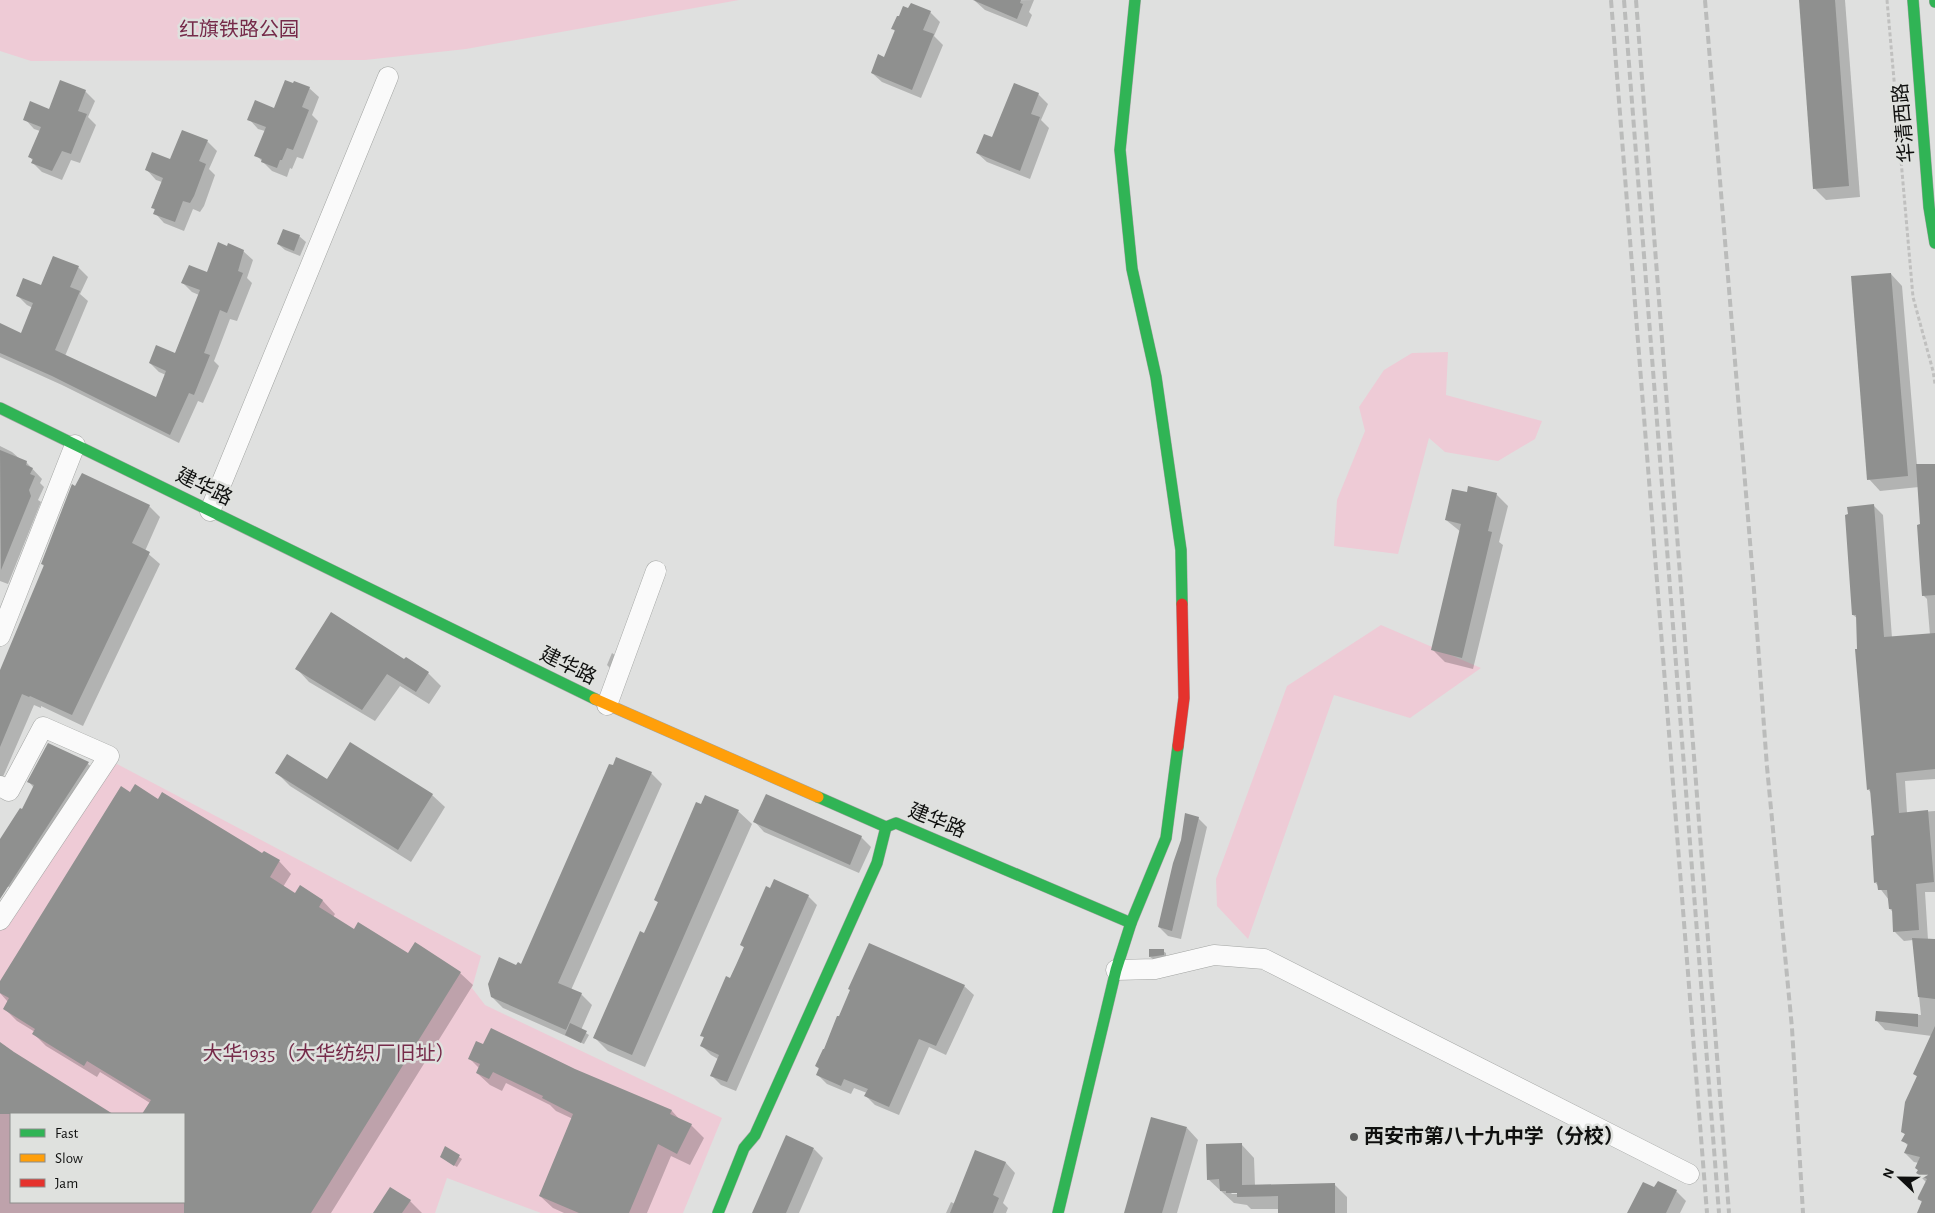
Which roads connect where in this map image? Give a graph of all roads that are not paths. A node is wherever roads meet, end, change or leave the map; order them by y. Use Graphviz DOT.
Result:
graph roads {
  1 [pos="1135,0"];
  2 [pos="1913,0"];
  3 [pos="388,77"];
  4 [pos="1935,243"];
  5 [pos="0,408"];
  6 [pos="75,445"];
  7 [pos="210,511"];
  8 [pos="656,571"];
  9 [pos="1,629"];
  10 [pos="607,706"];
  11 [pos="0,786"];
  12 [pos="886,827"];
  13 [pos="0,920"];
  14 [pos="1131,923"];
  15 [pos="1116,970"];
  16 [pos="1690,1174"];
  17 [pos="718,1213"];
  18 [pos="1058,1213"];
  1 -- 14 [label="street"];
  2 -- 4 [label="street, 华清西路"];
  3 -- 7 [label="street"];
  5 -- 6 [label="street, 建华路"];
  6 -- 7 [label="street, 建华路"];
  6 -- 9 [label="street"];
  7 -- 10 [label="street, 建华路"];
  8 -- 10 [label="street"];
  10 -- 12 [label="street, 建华路"];
  11 -- 13 [label="street"];
  12 -- 14 [label="street, 建华路"];
  12 -- 17 [label="street"];
  14 -- 15 [label="street"];
  15 -- 16 [label="street"];
  15 -- 18 [label="street"];
}
